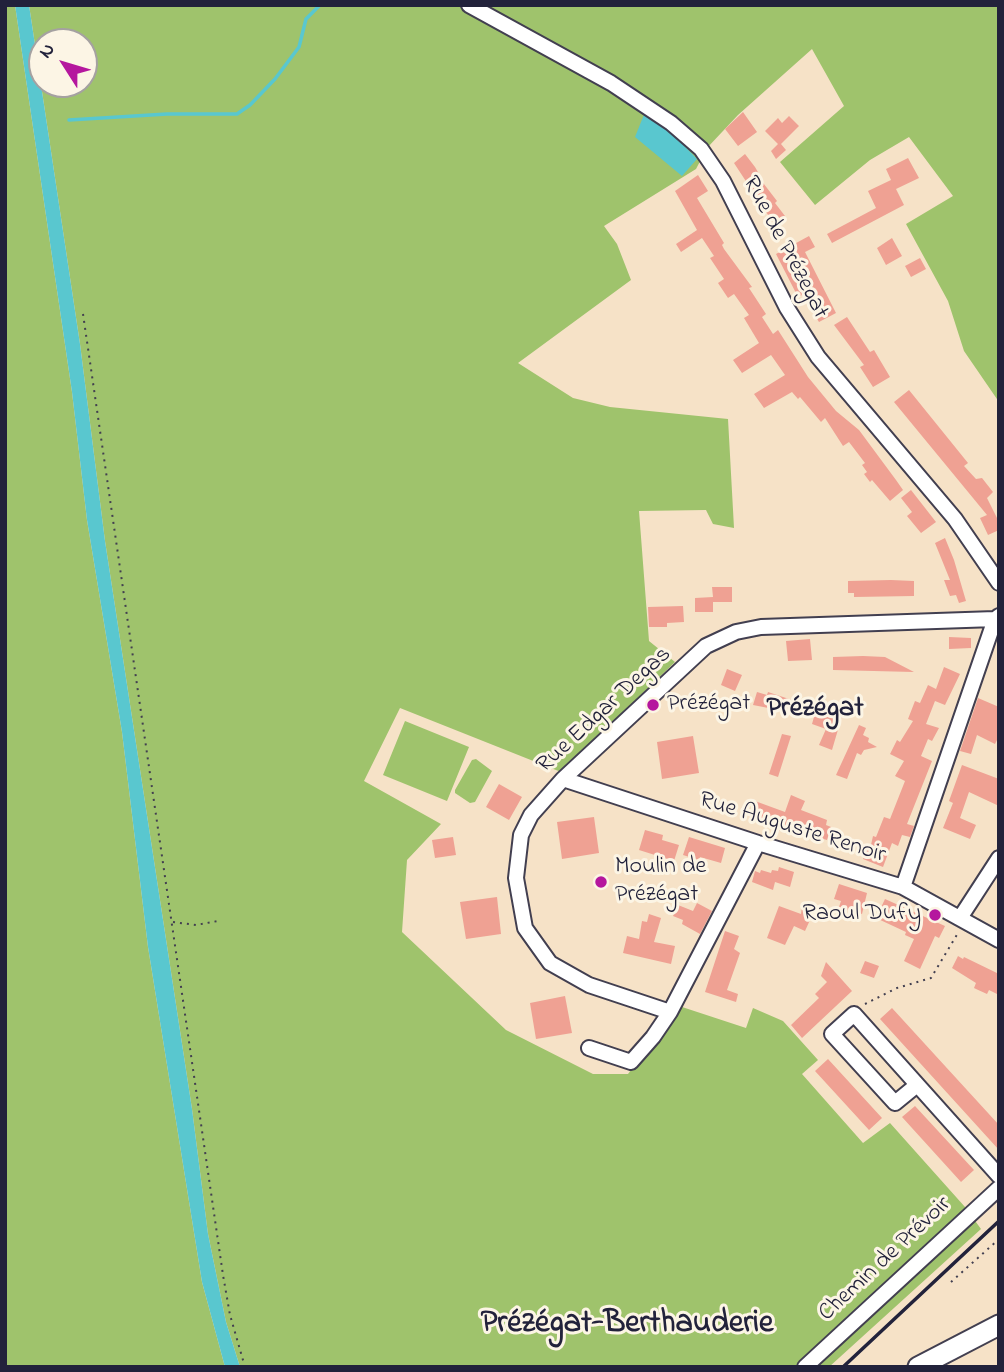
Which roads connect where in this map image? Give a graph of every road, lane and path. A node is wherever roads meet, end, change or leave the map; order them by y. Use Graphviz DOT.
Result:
graph roads {
  1 [pos="469,5"];
  2 [pos="83,314"];
  3 [pos="999,583"];
  4 [pos="997,618"];
  5 [pos="563,779"];
  6 [pos="758,844"];
  7 [pos="999,858"];
  8 [pos="903,887"];
  9 [pos="964,920"];
  10 [pos="218,921"];
  11 [pos="172,922"];
  12 [pos="999,940"];
  13 [pos="670,1012"];
  14 [pos="854,1014"];
  15 [pos="589,1048"];
  16 [pos="916,1085"];
  17 [pos="999,1176"];
  18 [pos="999,1188"];
  19 [pos="999,1239"];
  20 [pos="951,1282"];
  21 [pos="999,1325"];
  22 [pos="246,1367"];
  23 [pos="805,1367"];
  24 [pos="918,1367"];
  1 -- 3 [label="street, Rue de Prézegat"];
  2 -- 11 [label="path"];
  4 -- 5 [label="street, Rue Edgar Degas"];
  4 -- 8 [label="street"];
  5 -- 6 [label="street, Rue Auguste Renoir"];
  5 -- 13 [label="street, Rue Edgar Degas"];
  6 -- 8 [label="street, Rue Auguste Renoir"];
  6 -- 13 [label="street"];
  7 -- 9 [label="street"];
  8 -- 9 [label="street, Rue Auguste Renoir"];
  9 -- 12 [label="street, Rue Auguste Renoir"];
  9 -- 14 [label="path"];
  10 -- 11 [label="path"];
  11 -- 22 [label="path"];
  13 -- 15 [label="street"];
  14 -- 16 [label="street"];
  14 -- 16 [label="street"];
  16 -- 17 [label="street"];
  18 -- 23 [label="street, Chemin de Prévoir"];
  19 -- 20 [label="path"];
  21 -- 24 [label="main road"];
}
